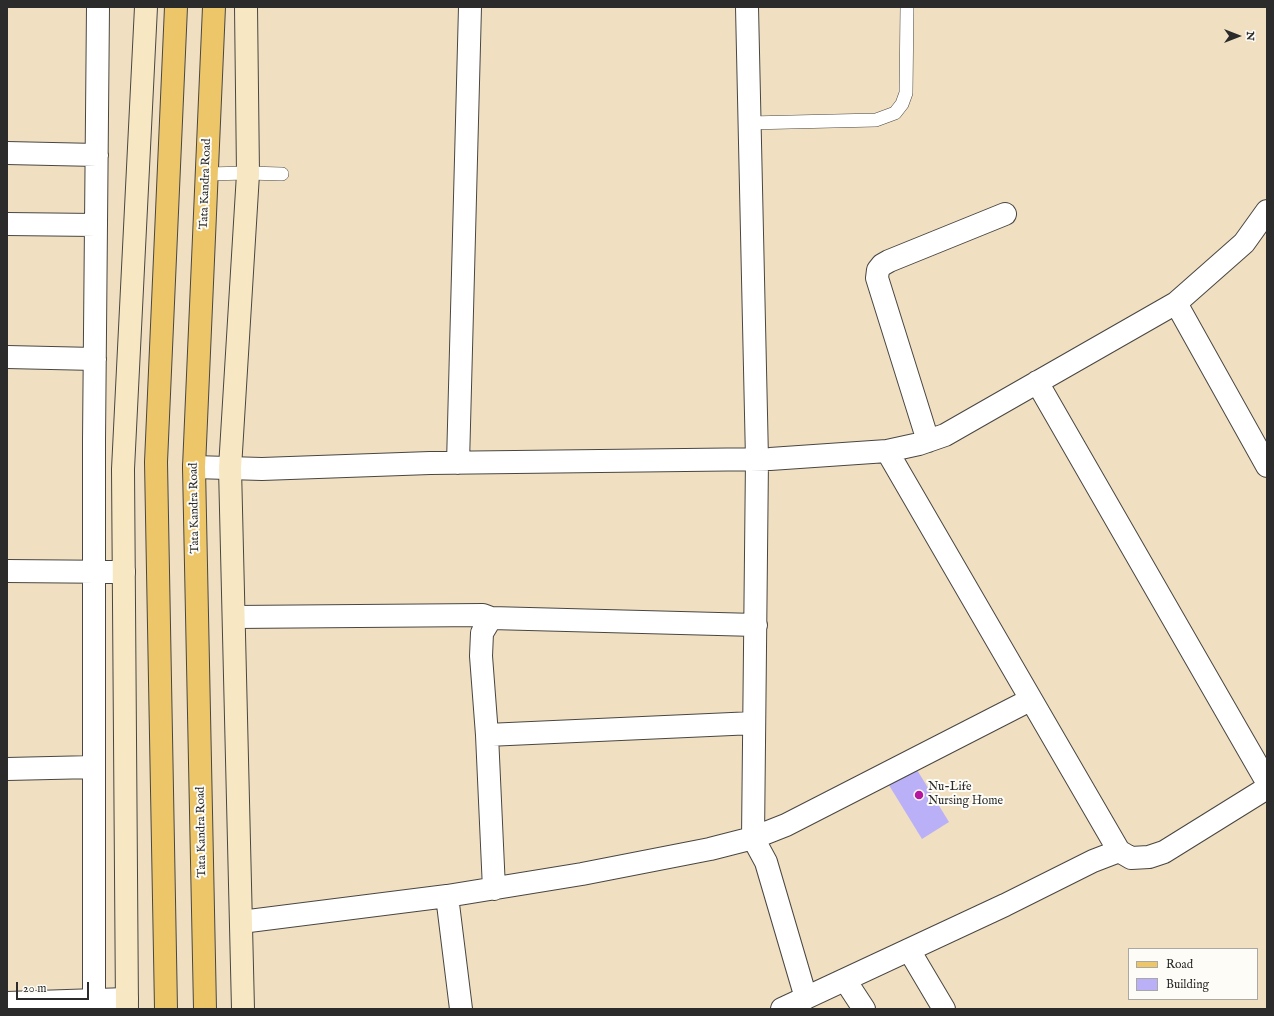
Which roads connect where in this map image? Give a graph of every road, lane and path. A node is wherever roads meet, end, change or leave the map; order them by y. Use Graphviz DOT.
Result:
graph roads {
  1 [pos="98,7"];
  2 [pos="146,7"];
  3 [pos="176,7"];
  4 [pos="214,7"];
  5 [pos="246,7"];
  6 [pos="470,7"];
  7 [pos="747,7"];
  8 [pos="907,7"];
  9 [pos="749,123"];
  10 [pos="7,153"];
  11 [pos="97,155"];
  12 [pos="248,173"];
  13 [pos="207,174"];
  14 [pos="282,174"];
  15 [pos="1267,211"];
  16 [pos="1005,214"];
  17 [pos="7,224"];
  18 [pos="96,225"];
  19 [pos="1176,303"];
  20 [pos="7,357"];
  21 [pos="95,359"];
  22 [pos="1037,382"];
  23 [pos="928,441"];
  24 [pos="886,451"];
  25 [pos="757,459"];
  26 [pos="1266,460"];
  27 [pos="458,463"];
  28 [pos="194,467"];
  29 [pos="230,468"];
  30 [pos="7,571"];
  31 [pos="94,571"];
  32 [pos="124,572"];
  33 [pos="234,617"];
  34 [pos="491,618"];
  35 [pos="756,626"];
  36 [pos="1030,700"];
  37 [pos="754,722"];
  38 [pos="487,735"];
  39 [pos="94,767"];
  40 [pos="7,769"];
  41 [pos="1267,782"];
  42 [pos="1267,788"];
  43 [pos="753,838"];
  44 [pos="1119,851"];
  45 [pos="494,889"];
  46 [pos="447,896"];
  47 [pos="241,922"];
  48 [pos="909,950"];
  49 [pos="846,980"];
  50 [pos="806,998"];
  51 [pos="7,1003"];
  52 [pos="127,1004"];
  53 [pos="94,1005"];
  54 [pos="166,1009"];
  55 [pos="205,1009"];
  56 [pos="243,1009"];
  57 [pos="461,1009"];
  58 [pos="782,1009"];
  59 [pos="864,1009"];
  60 [pos="944,1009"];
  1 -- 11 [label="street"];
  2 -- 32 [label="street"];
  3 -- 54 [label="main road"];
  4 -- 13 [label="main road, Tata Kandra Road"];
  5 -- 12 [label="street"];
  6 -- 27 [label="street"];
  7 -- 9 [label="street"];
  8 -- 9 [label="lane"];
  9 -- 25 [label="street"];
  10 -- 11 [label="street"];
  11 -- 18 [label="street"];
  12 -- 13 [label="lane"];
  12 -- 14 [label="lane"];
  12 -- 29 [label="street"];
  13 -- 28 [label="main road, Tata Kandra Road"];
  15 -- 19 [label="street"];
  16 -- 23 [label="street"];
  17 -- 18 [label="street"];
  18 -- 21 [label="street"];
  19 -- 22 [label="street"];
  19 -- 26 [label="street"];
  20 -- 21 [label="street"];
  21 -- 31 [label="street"];
  22 -- 23 [label="street"];
  22 -- 41 [label="street"];
  23 -- 24 [label="street"];
  24 -- 25 [label="street"];
  24 -- 36 [label="street"];
  25 -- 27 [label="street"];
  25 -- 35 [label="street"];
  27 -- 29 [label="street"];
  28 -- 29 [label="street"];
  28 -- 55 [label="main road, Tata Kandra Road"];
  29 -- 33 [label="street"];
  30 -- 31 [label="street"];
  31 -- 32 [label="street"];
  31 -- 39 [label="street"];
  32 -- 52 [label="street"];
  33 -- 34 [label="street"];
  33 -- 47 [label="street"];
  34 -- 35 [label="street"];
  34 -- 38 [label="street"];
  35 -- 37 [label="street"];
  36 -- 43 [label="street"];
  36 -- 44 [label="street"];
  37 -- 38 [label="street"];
  37 -- 43 [label="street"];
  38 -- 45 [label="street"];
  39 -- 40 [label="street"];
  39 -- 53 [label="street"];
  42 -- 44 [label="street"];
  43 -- 45 [label="street"];
  43 -- 50 [label="street"];
  44 -- 48 [label="street"];
  45 -- 46 [label="street"];
  46 -- 47 [label="street"];
  46 -- 57 [label="street"];
  47 -- 56 [label="street"];
  48 -- 49 [label="street"];
  48 -- 60 [label="street"];
  49 -- 50 [label="street"];
  49 -- 59 [label="street"];
  50 -- 58 [label="street"];
  51 -- 53 [label="street"];
  52 -- 53 [label="street"];
}
